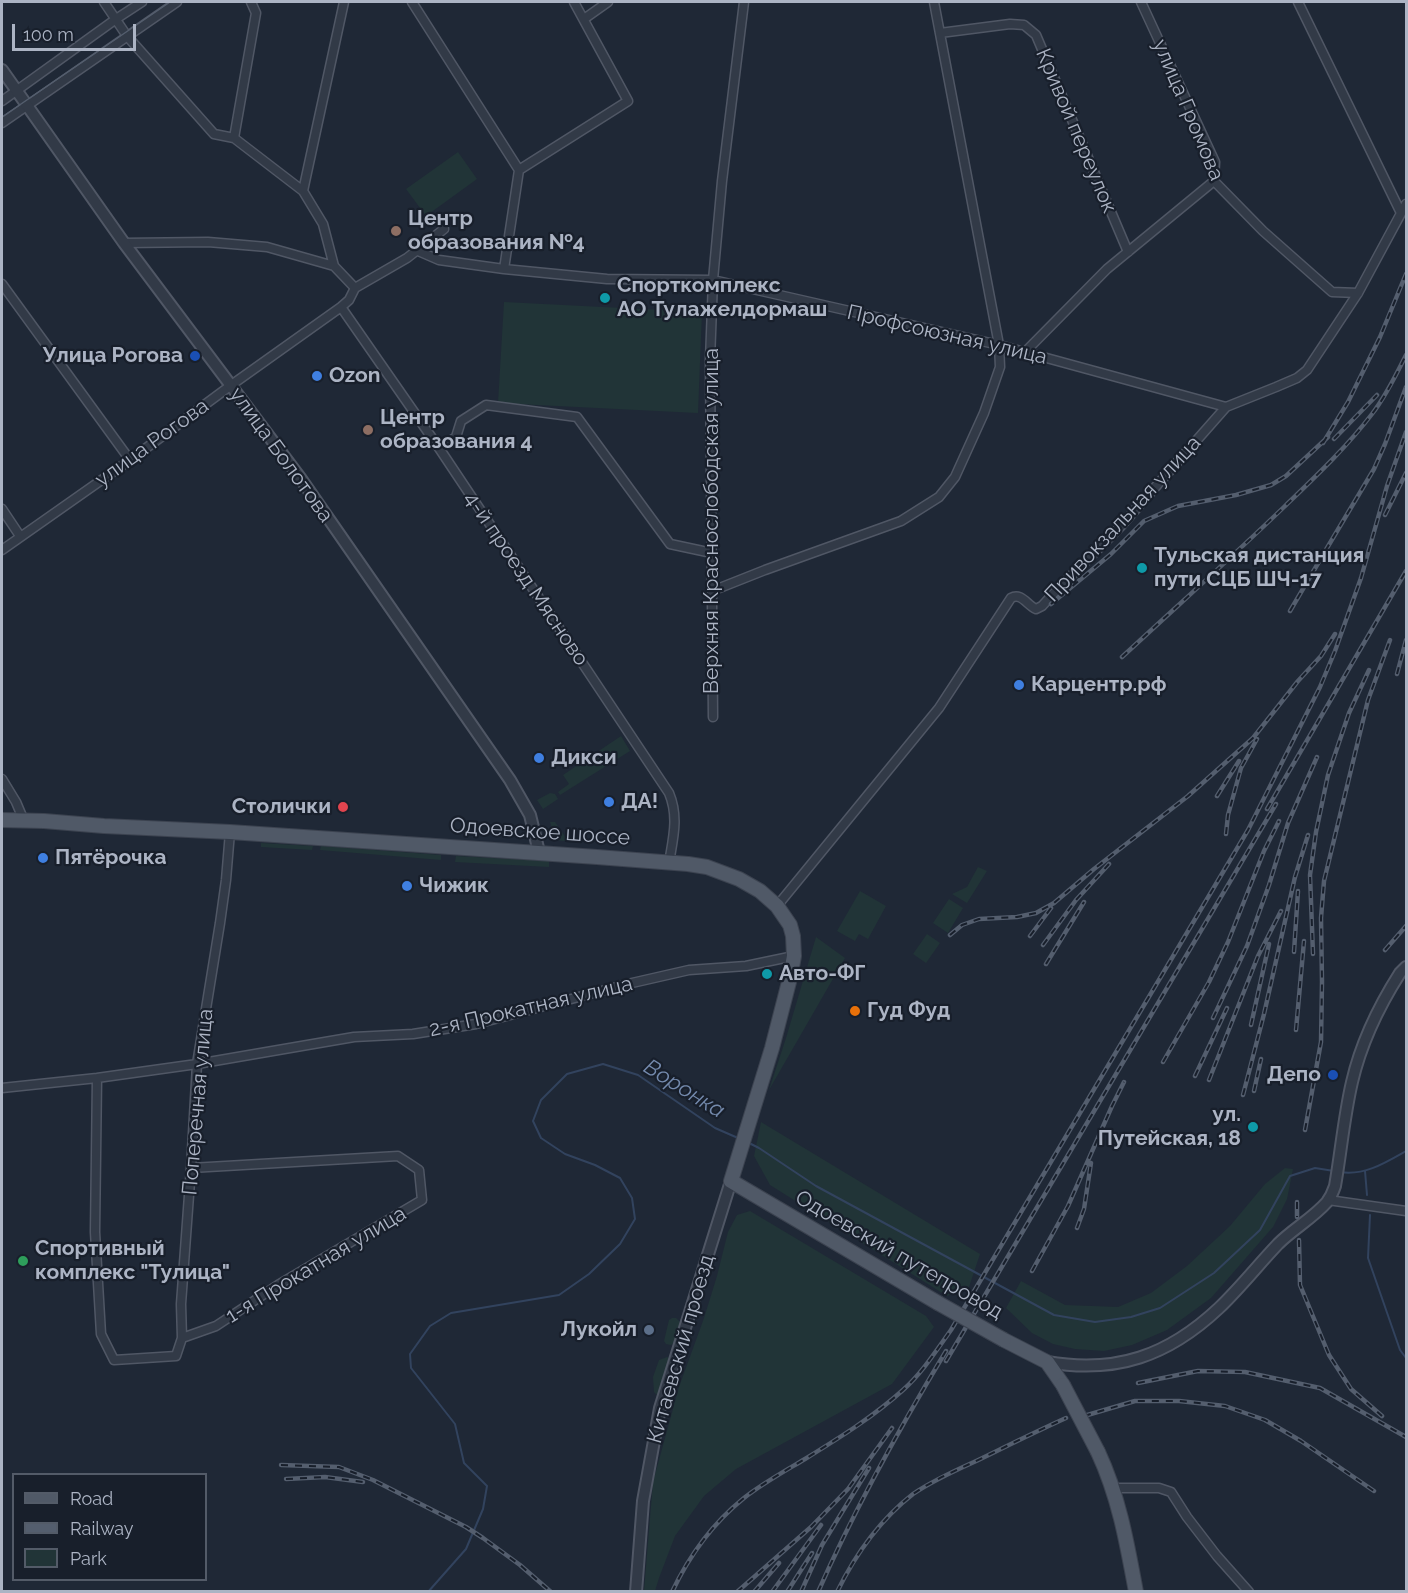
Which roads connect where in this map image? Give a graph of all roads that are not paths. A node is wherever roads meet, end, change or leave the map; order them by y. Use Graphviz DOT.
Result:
graph roads {
  1 [pos="104,2"];
  2 [pos="142,2"];
  3 [pos="177,2"];
  4 [pos="251,2"];
  5 [pos="344,2"];
  6 [pos="412,2"];
  7 [pos="574,2"];
  8 [pos="608,2"];
  9 [pos="744,2"];
  10 [pos="934,2"];
  11 [pos="1141,2"];
  12 [pos="1298,2"];
  13 [pos="116,19"];
  14 [pos="584,20"];
  15 [pos="940,33"];
  16 [pos="127,36"];
  17 [pos="2,70"];
  18 [pos="16,91"];
  19 [pos="2,101"];
  20 [pos="26,106"];
  21 [pos="2,123"];
  22 [pos="234,138"];
  23 [pos="519,170"];
  24 [pos="1214,181"];
  25 [pos="303,191"];
  26 [pos="1407,204"];
  27 [pos="1401,213"];
  28 [pos="444,229"];
  29 [pos="124,243"];
  30 [pos="416,250"];
  31 [pos="1128,252"];
  32 [pos="334,266"];
  33 [pos="504,269"];
  34 [pos="713,280"];
  35 [pos="2,284"];
  36 [pos="355,288"];
  37 [pos="1358,293"];
  38 [pos="341,307"];
  39 [pos="999,345"];
  40 [pos="1025,352"];
  41 [pos="230,386"];
  42 [pos="1226,407"];
  43 [pos="439,448"];
  44 [pos="130,460"];
  45 [pos="2,509"];
  46 [pos="20,536"];
  47 [pos="2,550"];
  48 [pos="712,552"];
  49 [pos="712,591"];
  50 [pos="713,717"];
  51 [pos="2,779"];
  52 [pos="2,820"];
  53 [pos="24,820"];
  54 [pos="230,832"];
  55 [pos="539,852"];
  56 [pos="669,863"];
  57 [pos="777,906"];
  58 [pos="794,956"];
  59 [pos="1407,967"];
  60 [pos="197,1064"];
  61 [pos="97,1078"];
  62 [pos="2,1088"];
  63 [pos="191,1168"];
  64 [pos="731,1181"];
  65 [pos="1329,1200"];
  66 [pos="1407,1210"];
  67 [pos="182,1338"];
  68 [pos="1047,1362"];
  69 [pos="1113,1488"];
  70 [pos="636,1592"];
  71 [pos="1136,1592"];
  72 [pos="1249,1592"];
  1 -- 13 [label="street"];
  2 -- 13 [label="street"];
  3 -- 16 [label="street"];
  4 -- 22 [label="street"];
  5 -- 25 [label="street"];
  6 -- 23 [label="street"];
  7 -- 14 [label="street"];
  8 -- 14 [label="street"];
  9 -- 34 [label="street, Верхняя Краснослободская улица"];
  10 -- 15 [label="street"];
  11 -- 24 [label="street, улица Громова"];
  12 -- 27 [label="street"];
  13 -- 16 [label="street"];
  13 -- 18 [label="street"];
  14 -- 23 [label="street"];
  15 -- 31 [label="street, Кривой переулок"];
  15 -- 39 [label="street"];
  16 -- 20 [label="street"];
  16 -- 22 [label="street"];
  17 -- 18 [label="street, улица Болотова"];
  18 -- 19 [label="street"];
  18 -- 20 [label="street, улица Болотова"];
  20 -- 21 [label="street"];
  20 -- 29 [label="street, улица Болотова"];
  22 -- 25 [label="street"];
  23 -- 33 [label="street"];
  24 -- 31 [label="street"];
  24 -- 37 [label="street, улица Громова"];
  25 -- 32 [label="street"];
  26 -- 27 [label="street, Привокзальная улица"];
  27 -- 37 [label="street, Привокзальная улица"];
  28 -- 30 [label="street, улица Рогова"];
  29 -- 32 [label="street"];
  29 -- 41 [label="street, улица Болотова"];
  30 -- 33 [label="street, Профсоюзная улица"];
  30 -- 36 [label="street, улица Рогова"];
  31 -- 40 [label="street"];
  32 -- 36 [label="street"];
  33 -- 34 [label="street, Профсоюзная улица"];
  34 -- 39 [label="street, Профсоюзная улица"];
  34 -- 48 [label="street, Верхняя Краснослободская улица"];
  35 -- 44 [label="street"];
  36 -- 38 [label="street, улица Рогова"];
  37 -- 42 [label="street, Привокзальная улица"];
  38 -- 41 [label="street, улица Рогова"];
  38 -- 43 [label="street, 4-й проезд Мясново"];
  39 -- 40 [label="street, Профсоюзная улица"];
  39 -- 49 [label="street"];
  40 -- 42 [label="street, Профсоюзная улица"];
  41 -- 44 [label="street, улица Рогова"];
  41 -- 55 [label="street, улица Болотова"];
  42 -- 57 [label="street, Привокзальная улица"];
  43 -- 48 [label="street"];
  43 -- 56 [label="street, 4-й проезд Мясново"];
  44 -- 46 [label="street, улица Рогова"];
  45 -- 46 [label="street"];
  46 -- 47 [label="street, улица Рогова"];
  48 -- 49 [label="street, Верхняя Краснослободская улица"];
  49 -- 50 [label="street, Верхняя Краснослободская улица"];
  51 -- 53 [label="street"];
  52 -- 53 [label="main road, Одоевское шоссе"];
  53 -- 54 [label="main road, Одоевское шоссе"];
  54 -- 55 [label="main road, Одоевское шоссе"];
  54 -- 60 [label="street, Поперечная улица"];
  55 -- 56 [label="main road, Одоевское шоссе"];
  56 -- 57 [label="main road, Одоевское шоссе"];
  57 -- 58 [label="main road, Одоевское шоссе"];
  58 -- 60 [label="street, 2-я Прокатная улица"];
  58 -- 64 [label="main road, Одоевское шоссе"];
  59 -- 65 [label="street"];
  60 -- 61 [label="street, 2-я Прокатная улица"];
  60 -- 63 [label="street, Поперечная улица"];
  61 -- 62 [label="street, 2-я Прокатная улица"];
  61 -- 67 [label="street"];
  63 -- 67 [label="street, Поперечная улица"];
  63 -- 67 [label="street, 1-я Прокатная улица"];
  64 -- 68 [label="main road, Одоевский путепровод, bridge"];
  64 -- 70 [label="street, Китаевский проезд"];
  65 -- 66 [label="street"];
  65 -- 68 [label="street"];
  68 -- 69 [label="main road, bridge"];
  69 -- 71 [label="main road"];
  69 -- 72 [label="street"];
}
